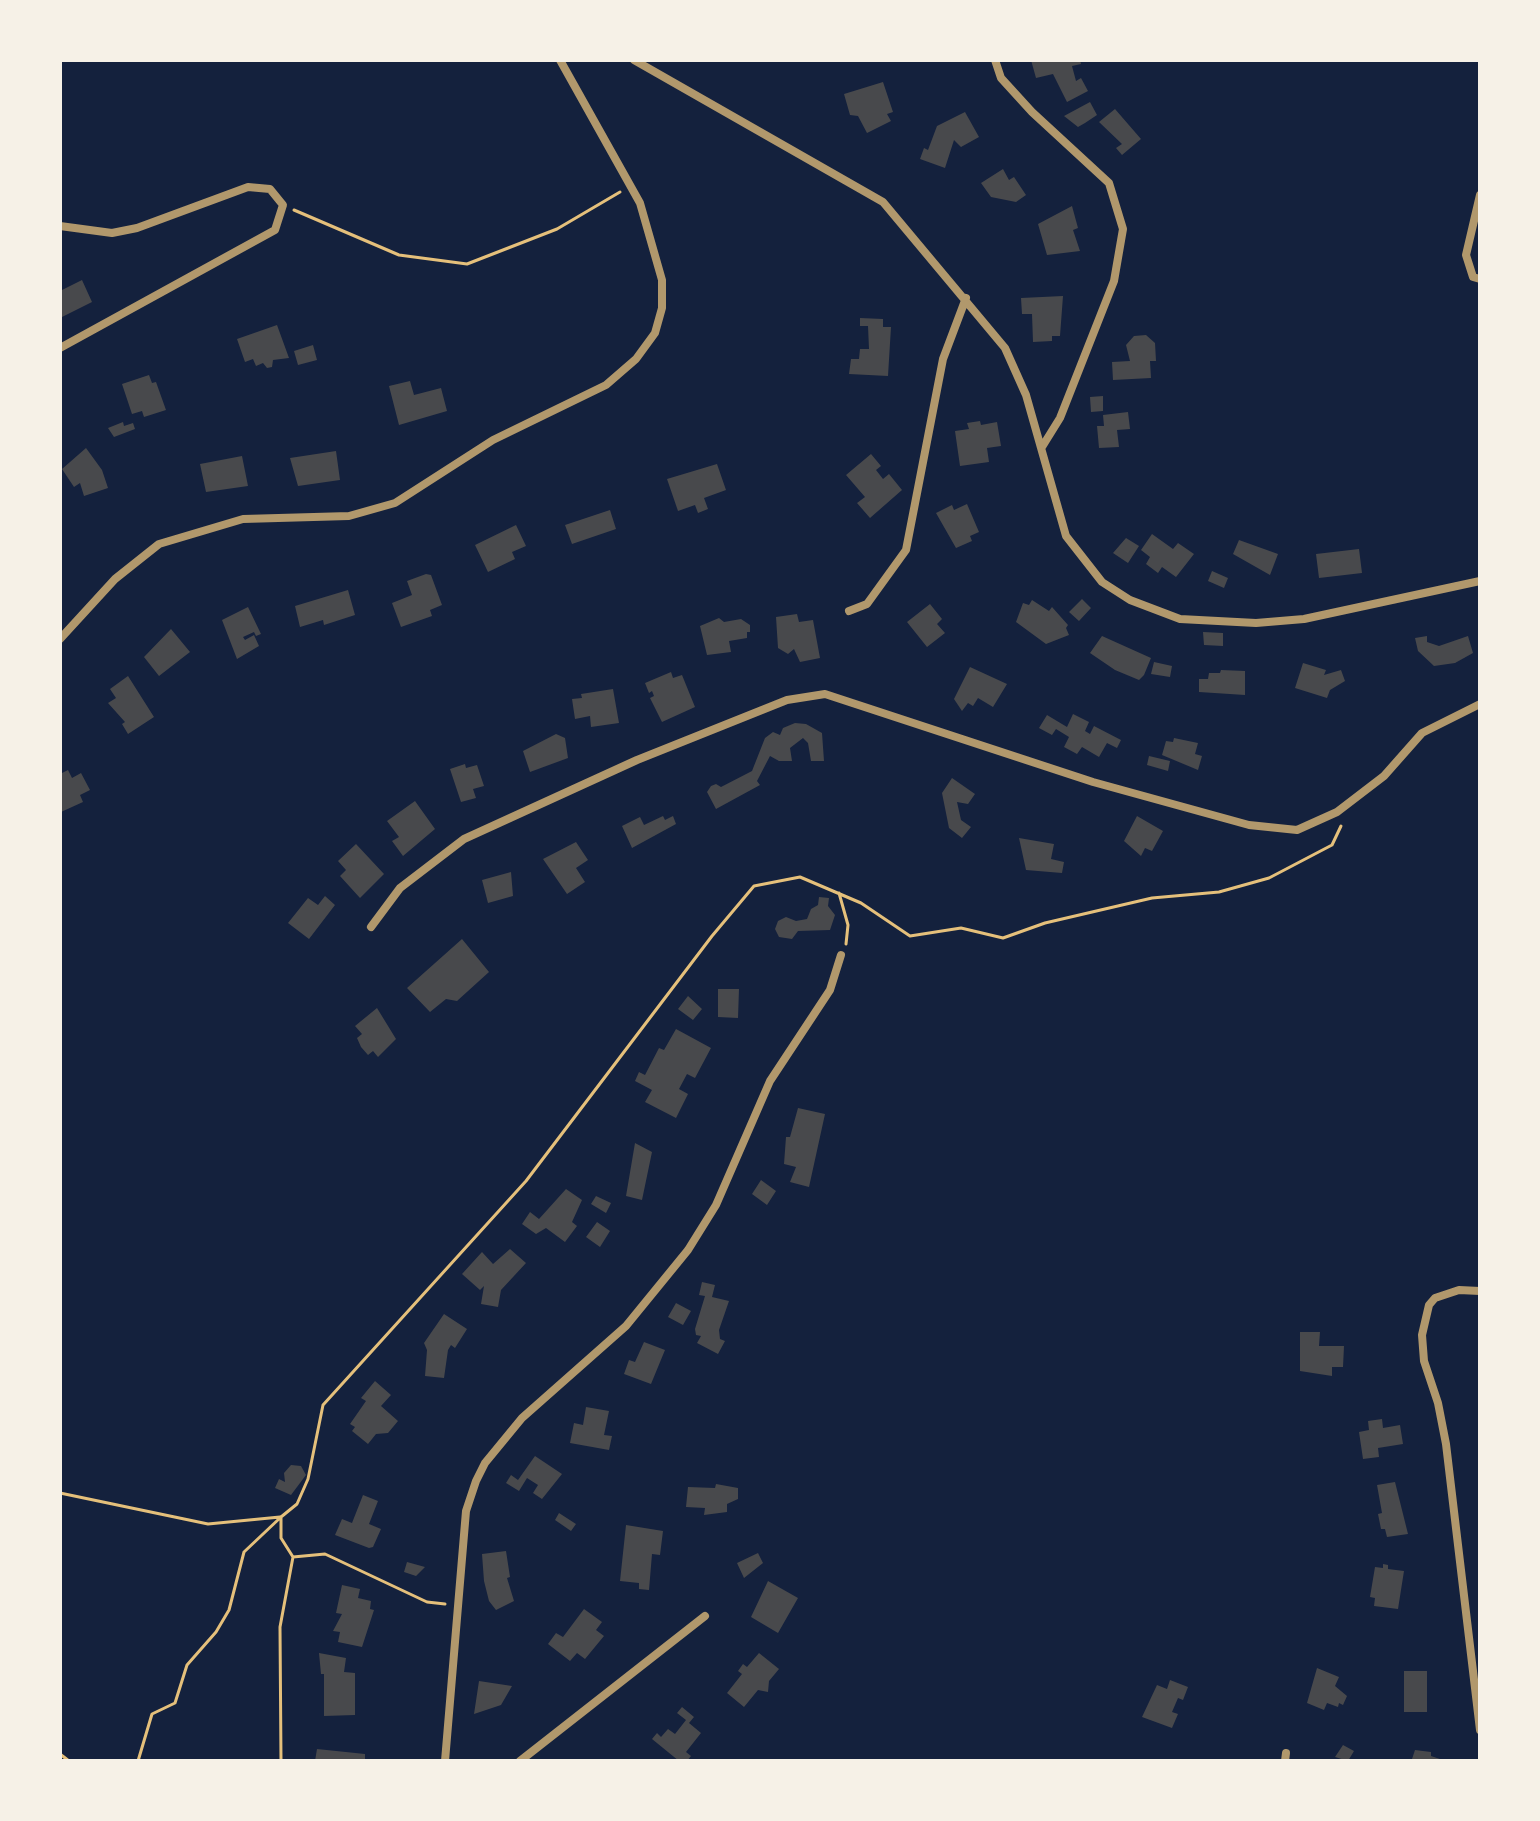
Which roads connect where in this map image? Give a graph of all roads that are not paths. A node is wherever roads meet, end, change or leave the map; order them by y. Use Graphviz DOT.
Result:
graph roads {
  1 [pos="560,60"];
  2 [pos="634,60"];
  3 [pos="995,60"];
  4 [pos="1480,195"];
  5 [pos="60,226"];
  6 [pos="1480,279"];
  7 [pos="966,298"];
  8 [pos="60,348"];
  9 [pos="1042,447"];
  10 [pos="1480,581"];
  11 [pos="849,611"];
  12 [pos="60,639"];
  13 [pos="1480,704"];
  14 [pos="371,927"];
  15 [pos="841,955"];
  16 [pos="1480,1291"];
  17 [pos="705,1616"];
  18 [pos="1480,1730"];
  19 [pos="445,1761"];
  20 [pos="520,1761"];
  1 -- 12 [label="street"];
  2 -- 7 [label="street"];
  3 -- 9 [label="street"];
  4 -- 6 [label="street"];
  5 -- 8 [label="street"];
  7 -- 9 [label="street"];
  7 -- 11 [label="street"];
  9 -- 10 [label="street"];
  13 -- 14 [label="street"];
  15 -- 19 [label="street"];
  16 -- 18 [label="street"];
  17 -- 20 [label="street"];
}
